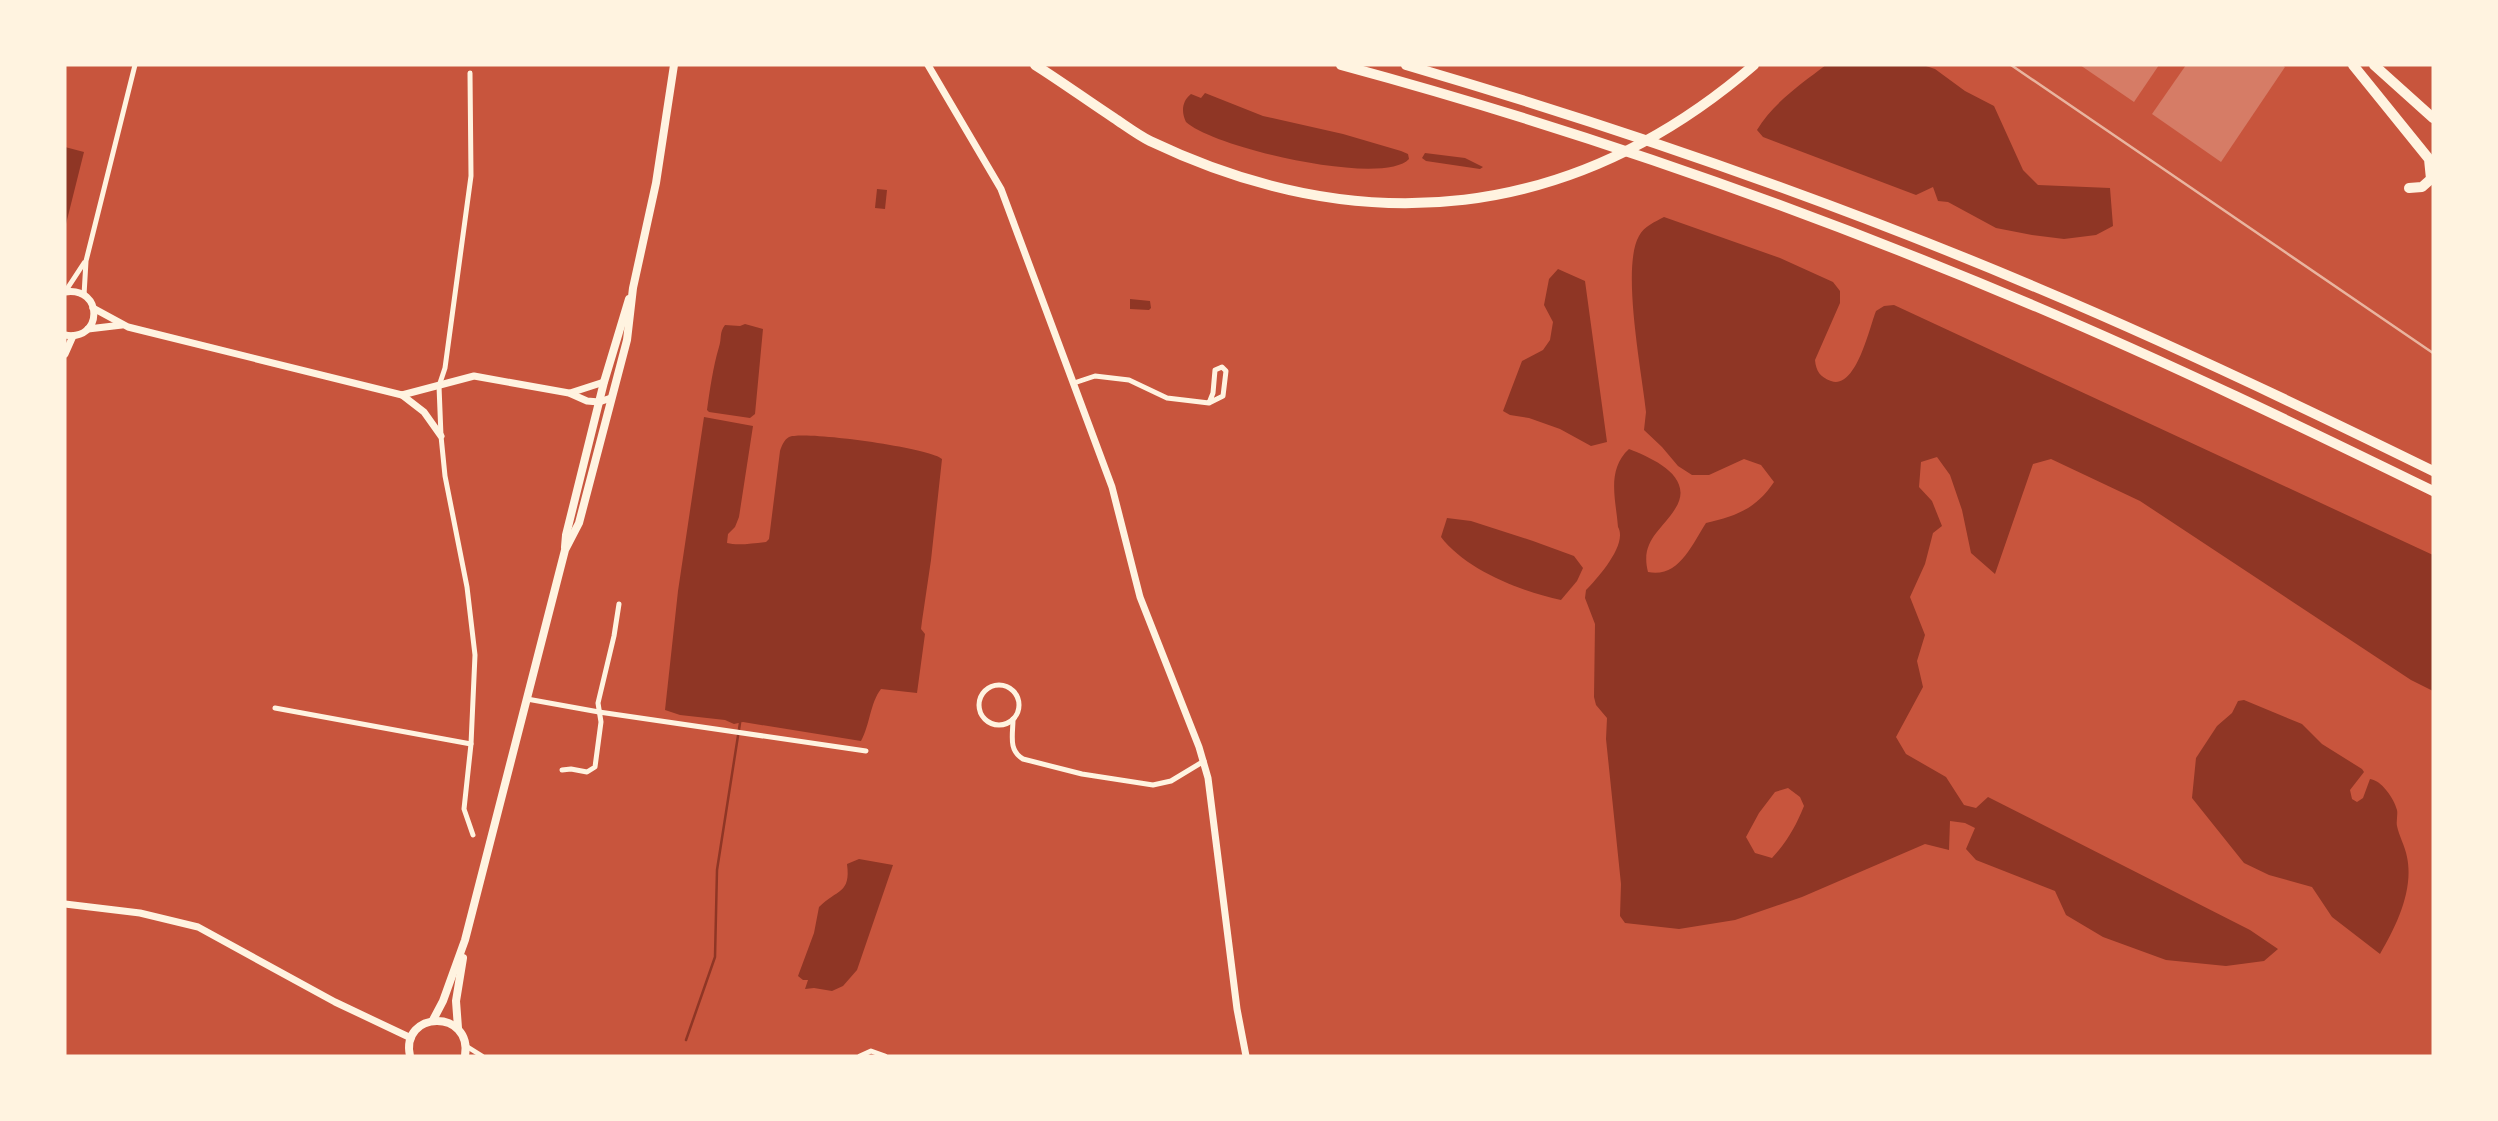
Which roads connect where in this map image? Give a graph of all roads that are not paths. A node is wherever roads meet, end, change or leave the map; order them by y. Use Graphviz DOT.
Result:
graph roads {
  1 [pos="135,65"];
  2 [pos="674,65"];
  3 [pos="928,65"];
  4 [pos="1035,65"];
  5 [pos="1341,65"];
  6 [pos="1406,65"];
  7 [pos="1754,65"];
  8 [pos="2353,65"];
  9 [pos="2374,65"];
  10 [pos="470,73"];
  11 [pos="2433,118"];
  12 [pos="2433,155"];
  13 [pos="2409,188"];
  14 [pos="86,261"];
  15 [pos="633,288"];
  16 [pos="65,292"];
  17 [pos="84,295"];
  18 [pos="93,308"];
  19 [pos="124,325"];
  20 [pos="88,329"];
  21 [pos="69,336"];
  22 [pos="65,354"];
  23 [pos="604,382"];
  24 [pos="1074,383"];
  25 [pos="439,386"];
  26 [pos="591,387"];
  27 [pos="569,393"];
  28 [pos="402,395"];
  29 [pos="605,400"];
  30 [pos="587,401"];
  31 [pos="1209,404"];
  32 [pos="596,413"];
  33 [pos="441,436"];
  34 [pos="2433,471"];
  35 [pos="2433,491"];
  36 [pos="565,550"];
  37 [pos="619,604"];
  38 [pos="527,699"];
  39 [pos="275,708"];
  40 [pos="599,712"];
  41 [pos="1013,719"];
  42 [pos="471,744"];
  43 [pos="866,751"];
  44 [pos="1204,761"];
  45 [pos="562,770"];
  46 [pos="473,835"];
  47 [pos="65,904"];
  48 [pos="465,940"];
  49 [pos="433,1020"];
  50 [pos="458,1031"];
  51 [pos="411,1038"];
  52 [pos="466,1046"];
  53 [pos="410,1056"];
  54 [pos="466,1056"];
  55 [pos="482,1056"];
  56 [pos="860,1056"];
  57 [pos="885,1056"];
  58 [pos="1246,1056"];
  1 -- 14 [label="street"];
  2 -- 15 [label="main road"];
  3 -- 24 [label="street"];
  4 -- 7 [label="highway"];
  5 -- 35 [label="highway"];
  6 -- 34 [label="highway"];
  8 -- 12 [label="highway"];
  8 -- 13 [label="highway"];
  9 -- 11 [label="highway"];
  10 -- 25 [label="street"];
  14 -- 16 [label="street"];
  14 -- 17 [label="street"];
  15 -- 23 [label="main road"];
  15 -- 29 [label="main road"];
  16 -- 17 [label="street"];
  17 -- 18 [label="street"];
  18 -- 19 [label="street"];
  18 -- 20 [label="street"];
  19 -- 20 [label="street"];
  19 -- 28 [label="street"];
  20 -- 21 [label="street"];
  21 -- 22 [label="street"];
  23 -- 26 [label="street"];
  23 -- 29 [label="main road"];
  24 -- 31 [label="street"];
  24 -- 44 [label="street"];
  25 -- 27 [label="street"];
  25 -- 28 [label="street"];
  25 -- 33 [label="street"];
  26 -- 27 [label="street"];
  26 -- 29 [label="street"];
  27 -- 30 [label="street"];
  28 -- 33 [label="street"];
  29 -- 30 [label="street"];
  29 -- 32 [label="main road"];
  29 -- 36 [label="main road"];
  30 -- 32 [label="street"];
  31 -- 31 [label="street"];
  32 -- 36 [label="main road"];
  33 -- 42 [label="street"];
  36 -- 38 [label="main road"];
  37 -- 40 [label="street"];
  38 -- 40 [label="street"];
  38 -- 48 [label="main road"];
  39 -- 42 [label="street"];
  40 -- 43 [label="street"];
  40 -- 45 [label="street"];
  41 -- 41 [label="street"];
  41 -- 44 [label="street"];
  42 -- 46 [label="street"];
  44 -- 58 [label="street"];
  47 -- 51 [label="street"];
  48 -- 49 [label="main road"];
  48 -- 50 [label="main road"];
  49 -- 50 [label="main road"];
  49 -- 51 [label="main road"];
  50 -- 52 [label="main road"];
  51 -- 53 [label="main road"];
  52 -- 54 [label="main road"];
  52 -- 55 [label="street"];
  56 -- 57 [label="street"];
}
